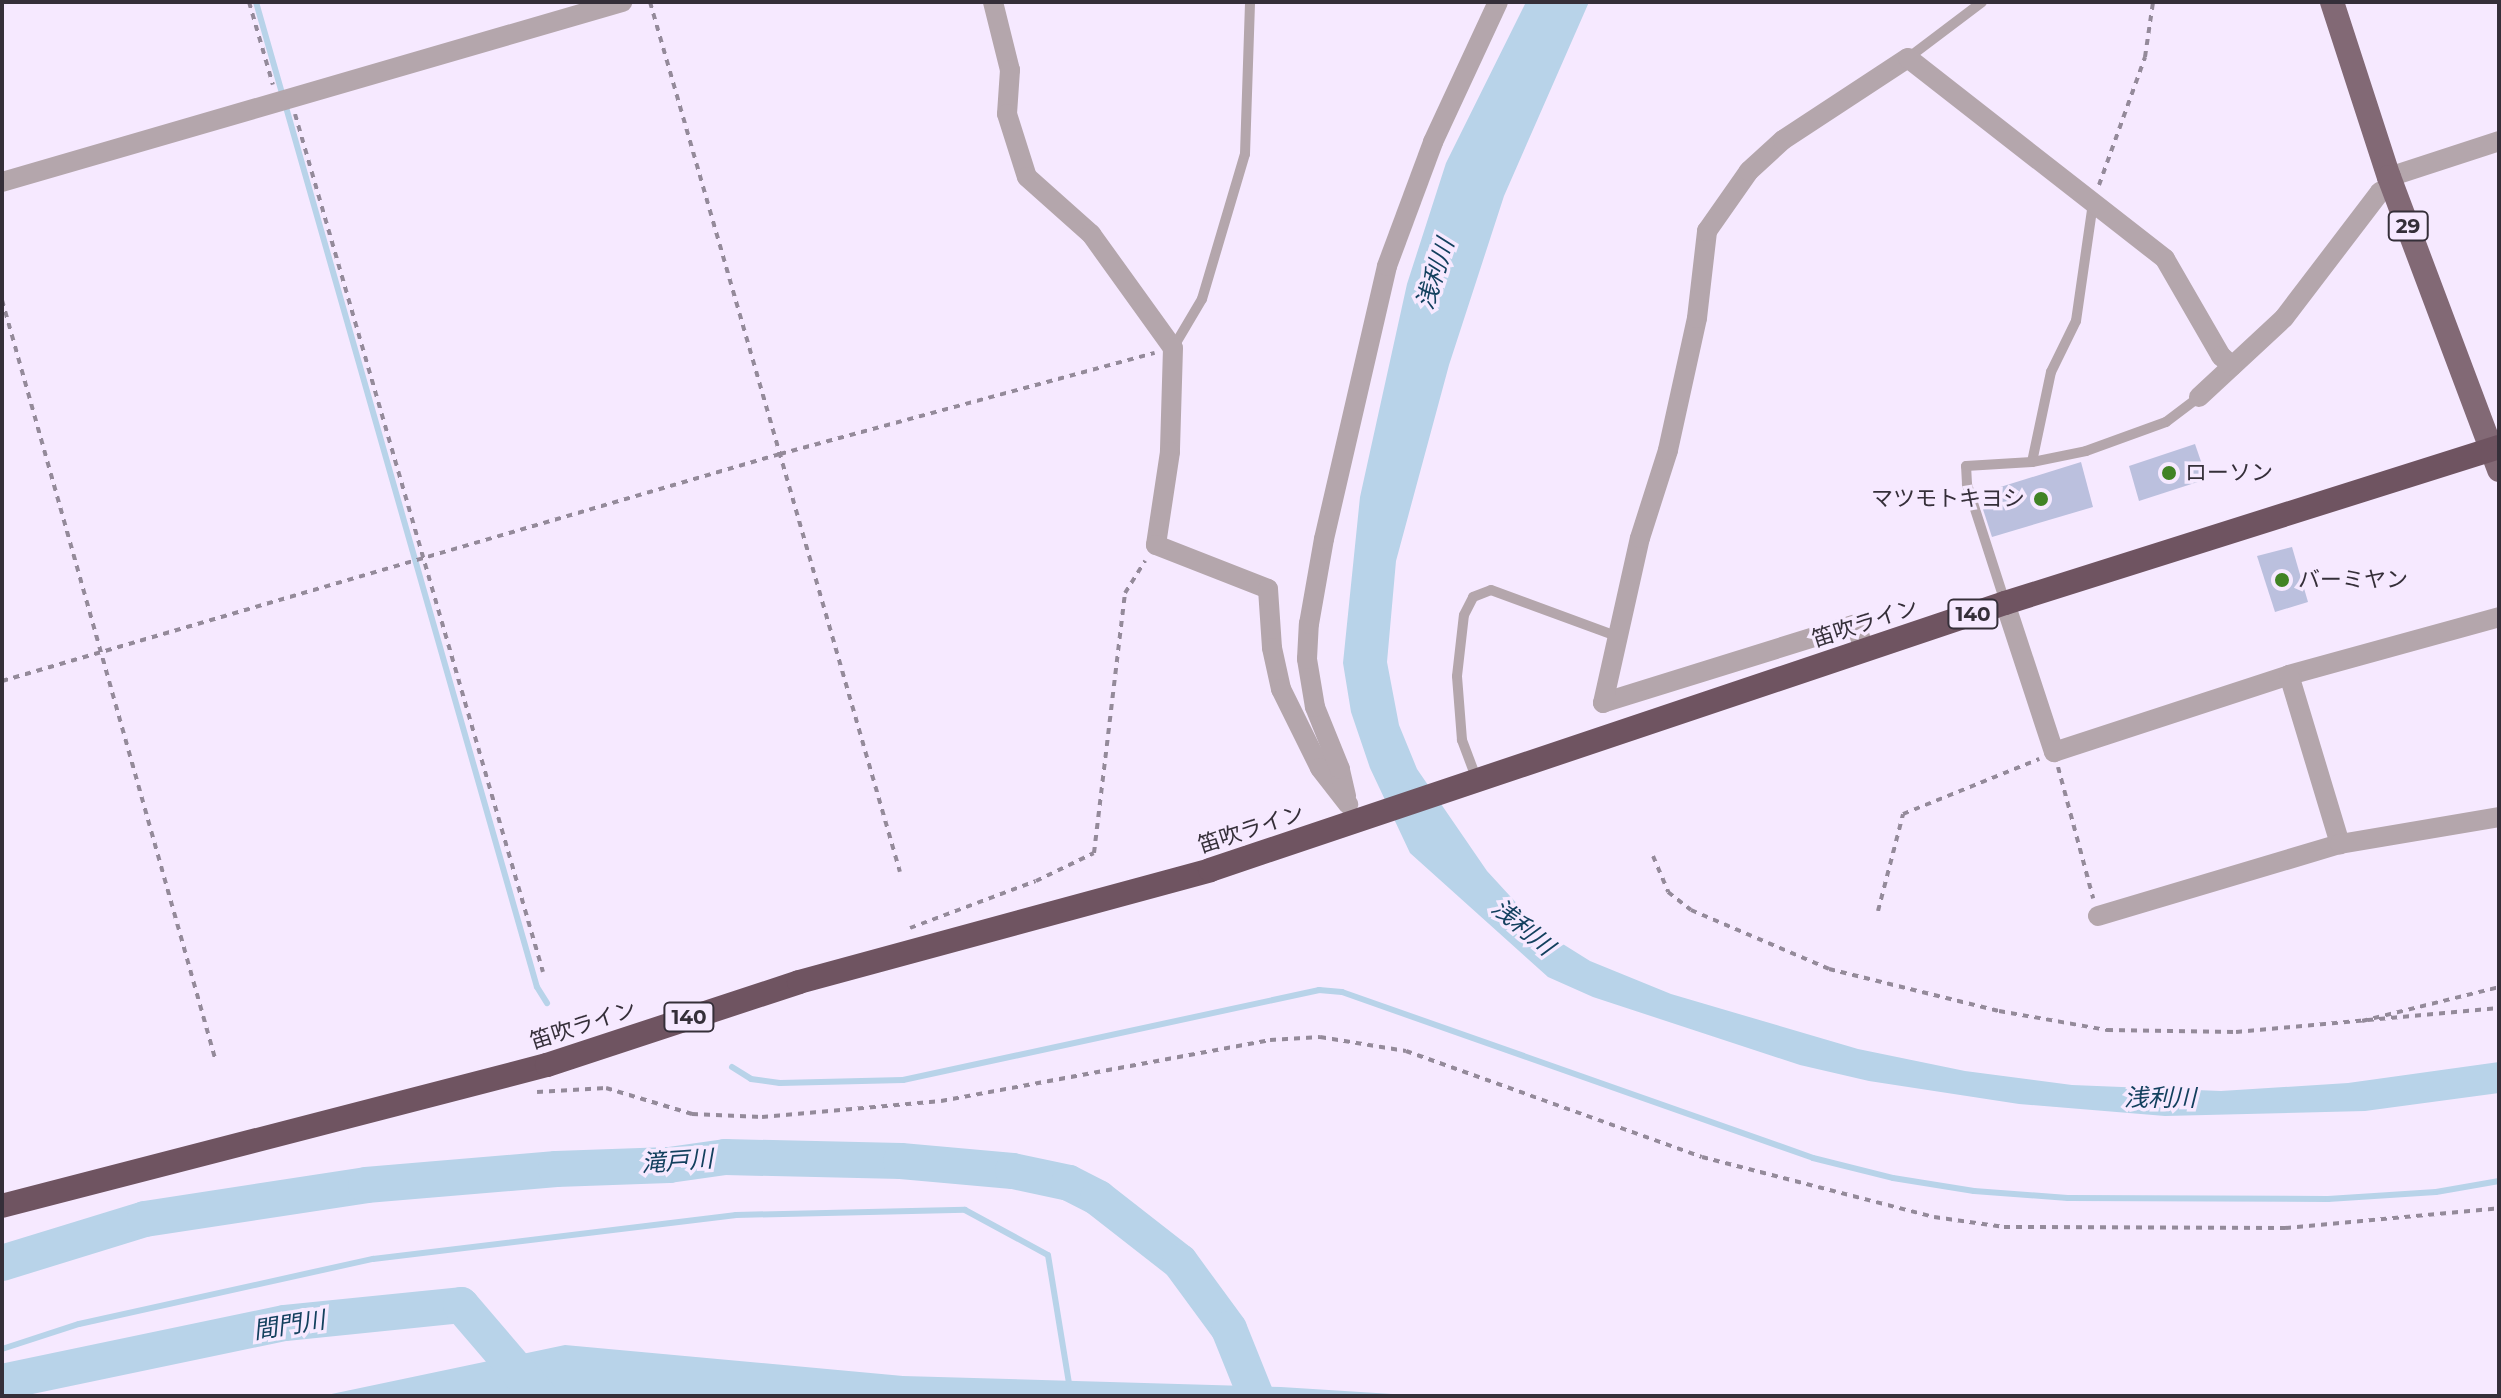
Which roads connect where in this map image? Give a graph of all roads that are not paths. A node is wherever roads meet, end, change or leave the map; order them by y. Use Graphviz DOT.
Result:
graph roads {
  1 [pos="622,2"];
  2 [pos="993,2"];
  3 [pos="1250,2"];
  4 [pos="1498,2"];
  5 [pos="1982,2"];
  6 [pos="2332,2"];
  7 [pos="1908,58"];
  8 [pos="2499,141"];
  9 [pos="2392,181"];
  10 [pos="2,182"];
  11 [pos="2093,203"];
  12 [pos="1173,348"];
  13 [pos="2232,366"];
  14 [pos="2199,397"];
  15 [pos="2496,455"];
  16 [pos="2032,462"];
  17 [pos="2005,603"];
  18 [pos="2499,617"];
  19 [pos="1616,636"];
  20 [pos="1864,650"];
  21 [pos="2289,675"];
  22 [pos="1467,784"];
  23 [pos="1359,814"];
  24 [pos="2499,817"];
  25 [pos="2340,844"];
  26 [pos="2098,916"];
  27 [pos="2,1206"];
  1 -- 10 [label="street"];
  2 -- 12 [label="street"];
  3 -- 12 [label="lane"];
  4 -- 23 [label="street"];
  5 -- 7 [label="lane"];
  6 -- 9 [label="main road, 29"];
  7 -- 11 [label="street"];
  7 -- 19 [label="street"];
  8 -- 9 [label="street"];
  9 -- 13 [label="street"];
  9 -- 15 [label="main road, 29"];
  11 -- 13 [label="street"];
  11 -- 16 [label="lane"];
  12 -- 23 [label="street"];
  13 -- 14 [label="street"];
  14 -- 16 [label="lane"];
  15 -- 17 [label="highway, 笛吹ライン / 140"];
  16 -- 17 [label="lane"];
  17 -- 20 [label="highway, 笛吹ライン / 140"];
  17 -- 21 [label="street"];
  18 -- 21 [label="street"];
  19 -- 20 [label="street"];
  19 -- 22 [label="lane"];
  20 -- 22 [label="highway, 笛吹ライン / 140"];
  21 -- 25 [label="street"];
  22 -- 23 [label="highway, 笛吹ライン / 140"];
  23 -- 27 [label="highway, 笛吹ライン / 140"];
  24 -- 25 [label="street"];
  25 -- 26 [label="street"];
}
